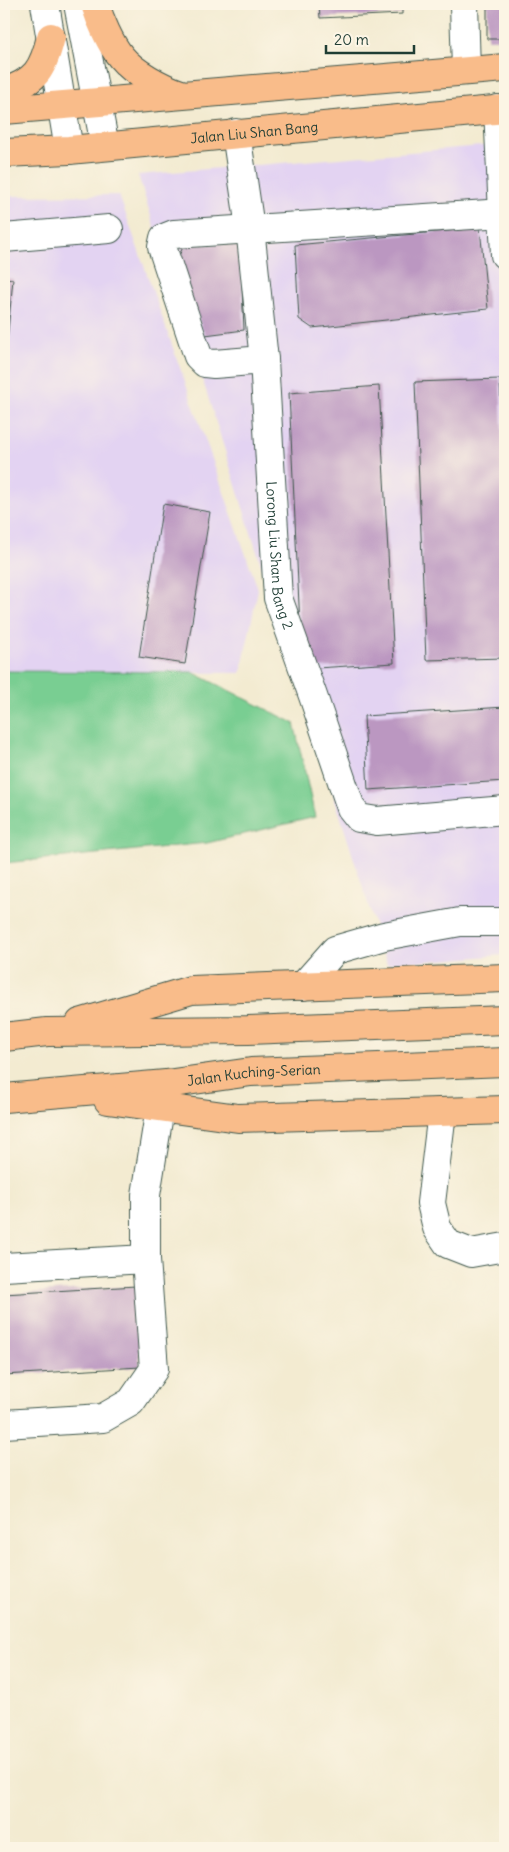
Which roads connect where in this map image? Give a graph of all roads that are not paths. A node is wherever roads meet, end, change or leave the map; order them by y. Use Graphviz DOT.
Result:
graph roads {
  1 [pos="45,4"];
  2 [pos="78,4"];
  3 [pos="95,4"];
  4 [pos="464,4"];
  5 [pos="51,37"];
  6 [pos="505,68"];
  7 [pos="466,70"];
  8 [pos="4,92"];
  9 [pos="186,95"];
  10 [pos="96,103"];
  11 [pos="62,106"];
  12 [pos="502,109"];
  13 [pos="4,110"];
  14 [pos="236,134"];
  15 [pos="104,146"];
  16 [pos="69,150"];
  17 [pos="4,153"];
  18 [pos="504,213"];
  19 [pos="250,228"];
  20 [pos="109,229"];
  21 [pos="4,238"];
  22 [pos="505,255"];
  23 [pos="264,360"];
  24 [pos="505,810"];
  25 [pos="505,922"];
  26 [pos="505,978"];
  27 [pos="303,986"];
  28 [pos="505,1020"];
  29 [pos="47,1032"];
  30 [pos="4,1038"];
  31 [pos="505,1062"];
  32 [pos="53,1093"];
  33 [pos="4,1098"];
  34 [pos="160,1108"];
  35 [pos="505,1110"];
  36 [pos="442,1112"];
  37 [pos="505,1247"];
  38 [pos="146,1259"];
  39 [pos="4,1267"];
  40 [pos="4,1424"];
  1 -- 5 [label="street"];
  2 -- 10 [label="street"];
  3 -- 9 [label="main road"];
  4 -- 7 [label="street"];
  5 -- 8 [label="main road"];
  5 -- 11 [label="street"];
  6 -- 7 [label="main road"];
  7 -- 9 [label="main road"];
  9 -- 10 [label="main road"];
  10 -- 11 [label="main road"];
  10 -- 15 [label="street"];
  11 -- 13 [label="main road"];
  11 -- 16 [label="street"];
  12 -- 14 [label="main road, Jalan Liu Shan Bang"];
  12 -- 18 [label="street"];
  14 -- 15 [label="main road, Jalan Liu Shan Bang"];
  14 -- 19 [label="street, Lorong Liu Shan Bang 2"];
  15 -- 16 [label="main road, Jalan Liu Shan Bang"];
  16 -- 17 [label="main road, Jalan Liu Shan Bang"];
  18 -- 19 [label="street"];
  18 -- 22 [label="street"];
  19 -- 23 [label="street, Lorong Liu Shan Bang 2"];
  19 -- 23 [label="street"];
  20 -- 21 [label="street"];
  23 -- 24 [label="street, Lorong Liu Shan Bang 2"];
  25 -- 27 [label="street"];
  26 -- 27 [label="main road"];
  27 -- 29 [label="main road"];
  28 -- 29 [label="main road"];
  29 -- 30 [label="main road"];
  31 -- 32 [label="main road, Jalan Kuching-Serian"];
  32 -- 33 [label="main road, Jalan Kuching-Serian"];
  32 -- 34 [label="main road"];
  34 -- 36 [label="main road"];
  34 -- 38 [label="street"];
  35 -- 36 [label="main road"];
  36 -- 37 [label="street"];
  38 -- 39 [label="street"];
  38 -- 40 [label="street"];
}
